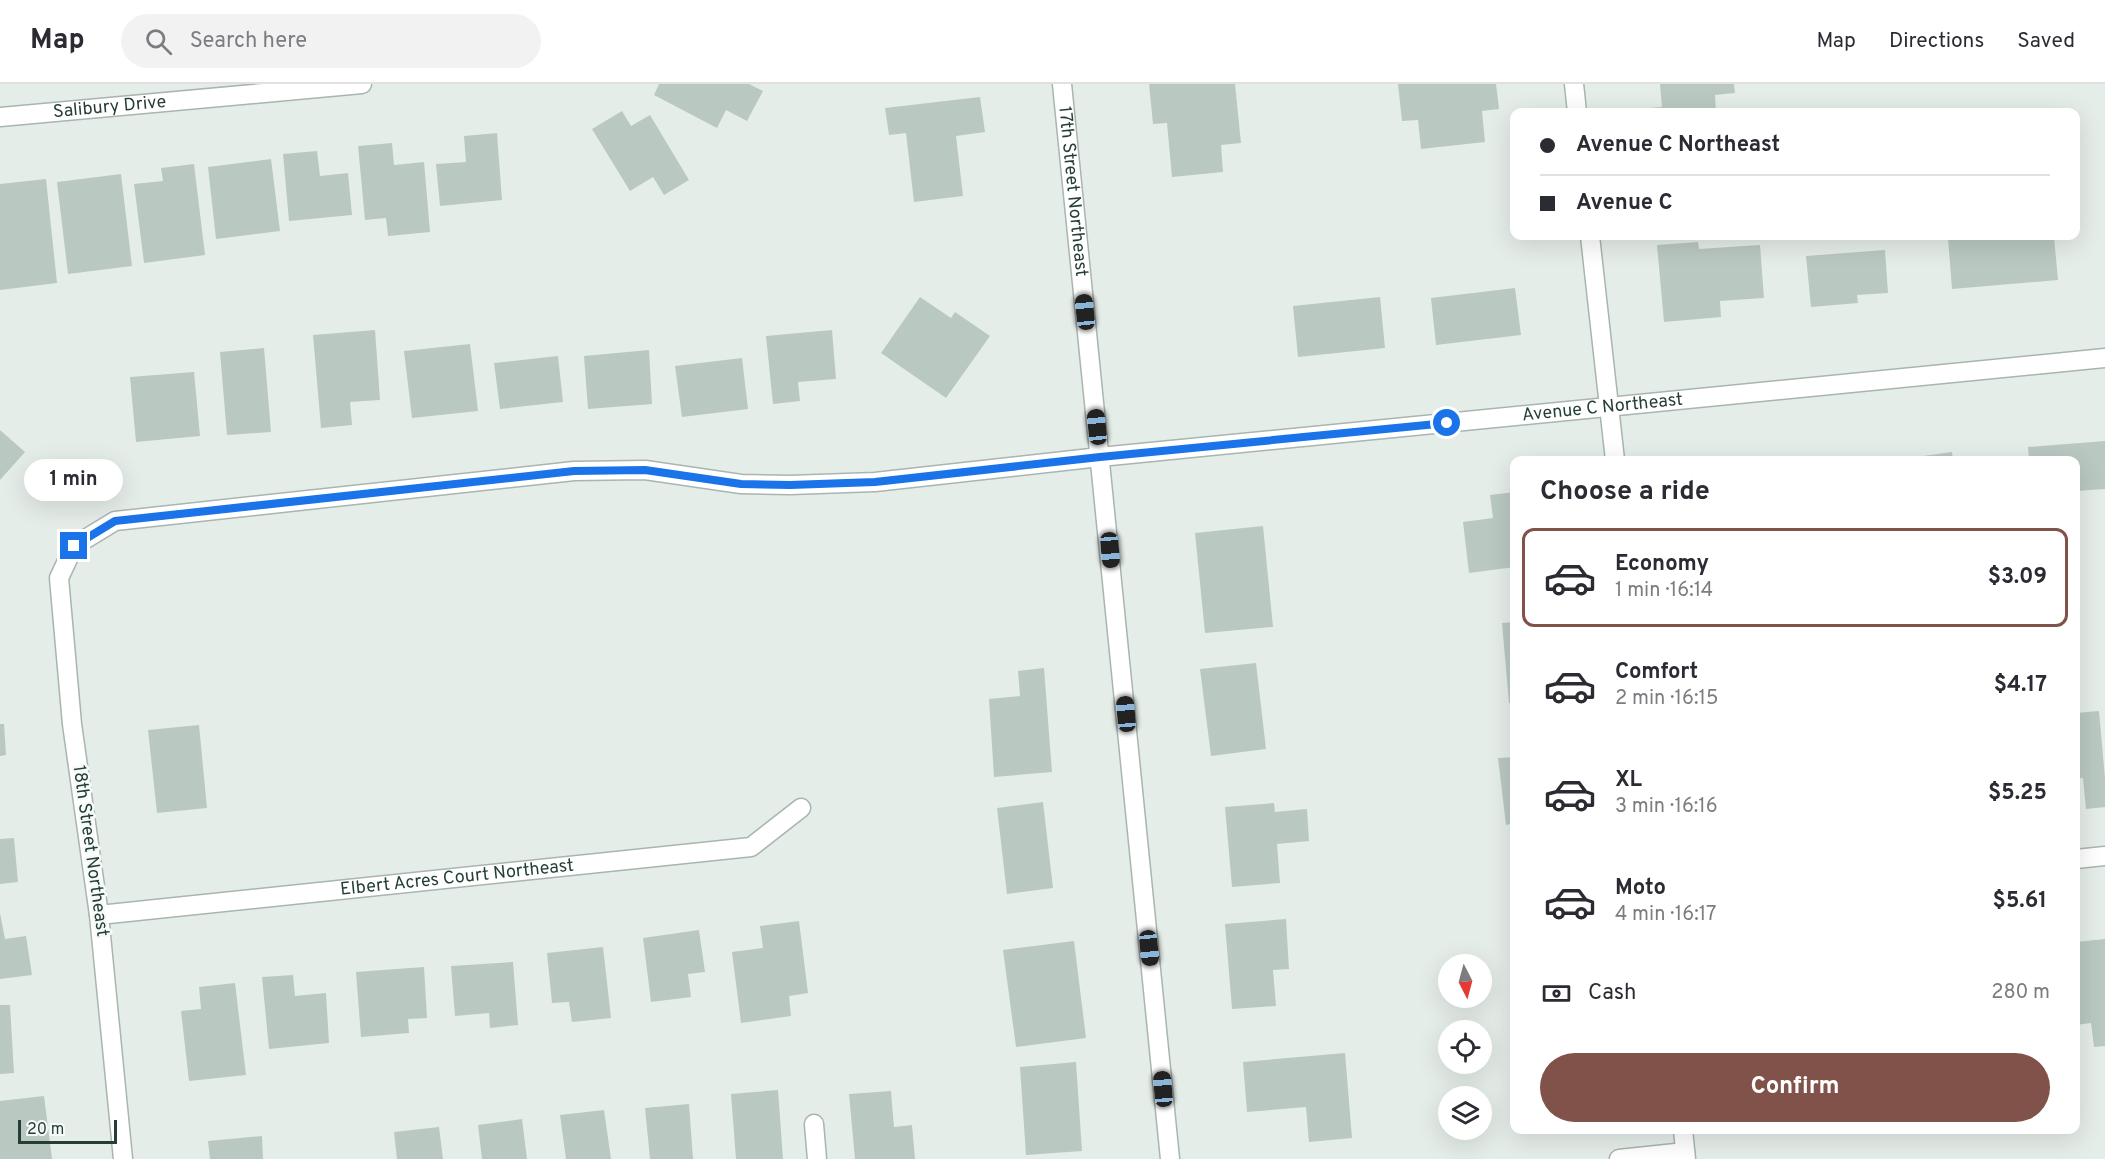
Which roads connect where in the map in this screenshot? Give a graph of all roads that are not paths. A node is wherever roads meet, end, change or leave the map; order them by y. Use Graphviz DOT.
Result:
graph roads {
  1 [pos="362,84"];
  2 [pos="1062,84"];
  3 [pos="1574,84"];
  4 [pos="238,90"];
  5 [pos="1577,108"];
  6 [pos="0,117"];
  7 [pos="1590,240"];
  8 [pos="2105,358"];
  9 [pos="1609,407"];
  10 [pos="1615,456"];
  11 [pos="1100,457"];
  12 [pos="74,546"];
  13 [pos="801,808"];
  14 [pos="2105,856"];
  15 [pos="2080,859"];
  16 [pos="99,915"];
  17 [pos="814,1124"];
  18 [pos="1683,1134"];
  19 [pos="1685,1156"];
  20 [pos="123,1159"];
  21 [pos="818,1159"];
  22 [pos="1170,1159"];
  23 [pos="1619,1159"];
  1 -- 4 [label="street, Salibury Drive"];
  2 -- 11 [label="street, 17th Street Northeast"];
  3 -- 5 [label="street"];
  4 -- 6 [label="street, Salibury Drive"];
  7 -- 9 [label="street"];
  8 -- 9 [label="street, Avenue C Northeast"];
  9 -- 10 [label="street"];
  9 -- 11 [label="street, Avenue C Northeast"];
  11 -- 12 [label="street, Avenue C Northeast"];
  11 -- 22 [label="street, 17th Street Northeast"];
  12 -- 16 [label="street, 18th Street Northeast"];
  13 -- 16 [label="street, Elbert Acres Court Northeast"];
  14 -- 15 [label="street"];
  16 -- 20 [label="street, 18th Street Northeast"];
  17 -- 21 [label="street"];
  18 -- 19 [label="street"];
  19 -- 23 [label="street"];
}
